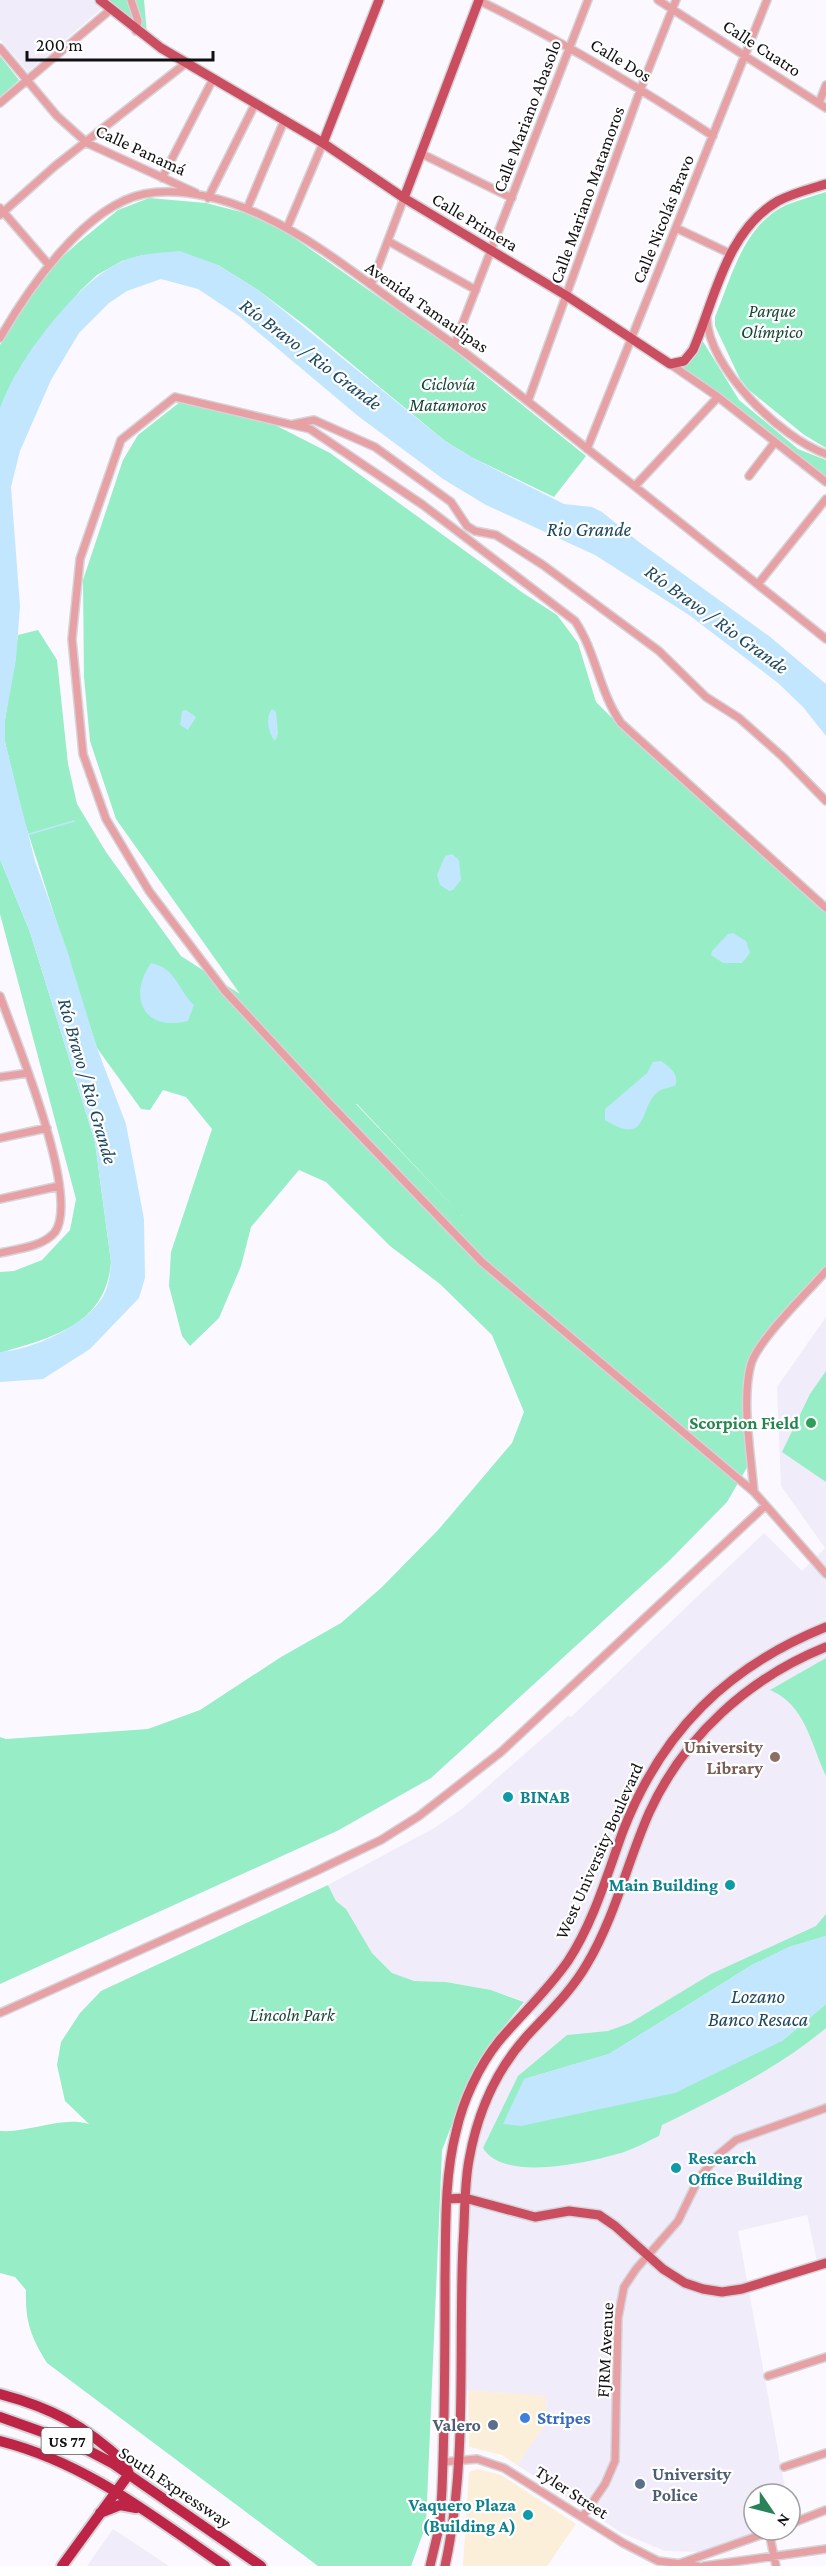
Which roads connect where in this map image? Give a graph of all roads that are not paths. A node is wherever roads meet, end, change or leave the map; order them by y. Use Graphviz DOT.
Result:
graph roads {
  1 [pos="100,0"];
  2 [pos="131,0"];
  3 [pos="379,0"];
  4 [pos="479,0"];
  5 [pos="588,0"];
  6 [pos="658,0"];
  7 [pos="676,0"];
  8 [pos="767,0"];
  9 [pos="673,9"];
  10 [pos="110,10"];
  11 [pos="136,31"];
  12 [pos="569,46"];
  13 [pos="0,48"];
  14 [pos="745,54"];
  15 [pos="186,63"];
  16 [pos="213,79"];
  17 [pos="26,80"];
  18 [pos="826,86"];
  19 [pos="641,88"];
  20 [pos="0,103"];
  21 [pos="819,103"];
  22 [pos="255,104"];
  23 [pos="826,108"];
  24 [pos="284,121"];
  25 [pos="713,136"];
  26 [pos="87,143"];
  27 [pos="323,144"];
  28 [pos="420,153"];
  29 [pos="162,178"];
  30 [pos="826,184"];
  31 [pos="204,197"];
  32 [pos="404,198"];
  33 [pos="512,198"];
  34 [pos="247,209"];
  35 [pos="1,212"];
  36 [pos="287,228"];
  37 [pos="676,228"];
  38 [pos="387,241"];
  39 [pos="491,252"];
  40 [pos="731,254"];
  41 [pos="49,265"];
  42 [pos="371,285"];
  43 [pos="476,290"];
  44 [pos="567,296"];
  45 [pos="707,318"];
  46 [pos="0,338"];
  47 [pos="630,339"];
  48 [pos="455,344"];
  49 [pos="670,364"];
  50 [pos="718,397"];
  51 [pos="528,401"];
  52 [pos="293,424"];
  53 [pos="776,442"];
  54 [pos="587,449"];
  55 [pos="826,454"];
  56 [pos="749,476"];
  57 [pos="826,482"];
  58 [pos="634,486"];
  59 [pos="826,499"];
  60 [pos="758,584"];
  61 [pos="826,639"];
  62 [pos="826,801"];
  63 [pos="826,908"];
  64 [pos="0,996"];
  65 [pos="4,1017"];
  66 [pos="28,1073"];
  67 [pos="0,1077"];
  68 [pos="47,1128"];
  69 [pos="0,1138"];
  70 [pos="59,1186"];
  71 [pos="0,1199"];
  72 [pos="0,1253"];
  73 [pos="826,1271"];
  74 [pos="754,1492"];
  75 [pos="765,1506"];
  76 [pos="826,1574"];
  77 [pos="826,1627"];
  78 [pos="826,1647"];
  79 [pos="0,2013"];
  80 [pos="518,2020"];
  81 [pos="531,2031"];
  82 [pos="826,2108"];
  83 [pos="465,2198"];
  84 [pos="447,2199"];
  85 [pos="648,2256"];
  86 [pos="826,2264"];
  87 [pos="826,2357"];
  88 [pos="768,2376"];
  89 [pos="0,2394"];
  90 [pos="0,2417"];
  91 [pos="0,2441"];
  92 [pos="826,2453"];
  93 [pos="443,2462"];
  94 [pos="457,2462"];
  95 [pos="784,2467"];
  96 [pos="129,2475"];
  97 [pos="116,2491"];
  98 [pos="826,2510"];
  99 [pos="99,2513"];
  100 [pos="149,2514"];
  101 [pos="583,2516"];
  102 [pos="802,2519"];
  103 [pos="742,2542"];
  104 [pos="773,2542"];
  105 [pos="826,2550"];
  106 [pos="775,2556"];
  107 [pos="219,2565"];
  108 [pos="678,2565"];
  109 [pos="62,2566"];
  110 [pos="261,2566"];
  111 [pos="430,2566"];
  112 [pos="445,2566"];
  113 [pos="698,2566"];
  114 [pos="704,2566"];
  115 [pos="776,2566"];
  1 -- 10 [label="main road, Calle Primera"];
  2 -- 11 [label="street"];
  3 -- 27 [label="main road"];
  4 -- 12 [label="street, Calle Dos"];
  4 -- 28 [label="main road"];
  5 -- 12 [label="street, Calle Mariano Abasolo"];
  6 -- 9 [label="street, Calle Cuatro"];
  7 -- 9 [label="street, Calle Mariano Matamoros"];
  8 -- 14 [label="street, Calle Nicolás Bravo"];
  9 -- 14 [label="street, Calle Cuatro"];
  9 -- 19 [label="street, Calle Mariano Matamoros"];
  10 -- 11 [label="main road, Calle Primera"];
  10 -- 17 [label="street"];
  11 -- 15 [label="main road, Calle Primera"];
  12 -- 19 [label="street, Calle Dos"];
  12 -- 33 [label="street, Calle Mariano Abasolo"];
  13 -- 17 [label="street, Calle Panamá"];
  14 -- 21 [label="street, Calle Cuatro"];
  14 -- 25 [label="street, Calle Nicolás Bravo"];
  15 -- 16 [label="main road, Calle Primera"];
  15 -- 26 [label="street"];
  16 -- 22 [label="main road, Calle Primera"];
  16 -- 29 [label="street"];
  17 -- 20 [label="street"];
  17 -- 26 [label="street, Calle Panamá"];
  18 -- 21 [label="street"];
  19 -- 25 [label="street, Calle Dos"];
  19 -- 44 [label="street, Calle Mariano Matamoros"];
  21 -- 23 [label="street, Calle Cuatro"];
  22 -- 24 [label="main road, Calle Primera"];
  22 -- 31 [label="street"];
  24 -- 27 [label="main road, Calle Primera"];
  24 -- 34 [label="street"];
  25 -- 37 [label="street, Calle Nicolás Bravo"];
  26 -- 29 [label="street, Calle Panamá"];
  26 -- 35 [label="street"];
  27 -- 32 [label="main road, Calle Primera"];
  27 -- 36 [label="street"];
  28 -- 32 [label="main road"];
  28 -- 33 [label="street"];
  29 -- 31 [label="street, Calle Panamá"];
  30 -- 40 [label="main road"];
  31 -- 34 [label="street, Avenida Tamaulipas"];
  31 -- 41 [label="street, Avenida Tamaulipas"];
  32 -- 38 [label="street"];
  32 -- 39 [label="main road, Calle Primera"];
  33 -- 39 [label="street, Calle Mariano Abasolo"];
  34 -- 36 [label="street, Avenida Tamaulipas"];
  35 -- 41 [label="street"];
  36 -- 42 [label="street, Avenida Tamaulipas"];
  37 -- 40 [label="street"];
  37 -- 47 [label="street, Calle Nicolás Bravo"];
  38 -- 42 [label="street"];
  38 -- 43 [label="street"];
  39 -- 43 [label="street, Calle Mariano Abasolo"];
  39 -- 44 [label="main road, Calle Primera"];
  40 -- 45 [label="main road"];
  41 -- 46 [label="street, Avenida Tamaulipas"];
  42 -- 48 [label="street, Avenida Tamaulipas"];
  43 -- 48 [label="street, Calle Mariano Abasolo"];
  44 -- 47 [label="main road, Calle Primera"];
  44 -- 51 [label="street, Calle Mariano Matamoros"];
  45 -- 49 [label="main road"];
  45 -- 55 [label="street"];
  47 -- 49 [label="main road, Calle Primera"];
  47 -- 54 [label="street, Calle Nicolás Bravo"];
  48 -- 51 [label="street, Avenida Tamaulipas"];
  49 -- 50 [label="street, Calle Primera"];
  50 -- 53 [label="street, Calle Primera"];
  50 -- 58 [label="street"];
  51 -- 54 [label="street, Avenida Tamaulipas"];
  52 -- 62 [label="street"];
  52 -- 63 [label="street"];
  52 -- 74 [label="street"];
  53 -- 56 [label="street"];
  53 -- 57 [label="street, Calle Primera"];
  54 -- 58 [label="street, Avenida Tamaulipas"];
  58 -- 60 [label="street, Avenida Tamaulipas"];
  59 -- 60 [label="street"];
  60 -- 61 [label="street, Avenida Tamaulipas"];
  64 -- 65 [label="street"];
  65 -- 66 [label="street"];
  66 -- 67 [label="street"];
  66 -- 68 [label="street"];
  68 -- 69 [label="street"];
  68 -- 70 [label="street"];
  70 -- 71 [label="street"];
  70 -- 72 [label="street"];
  73 -- 74 [label="street"];
  74 -- 75 [label="street"];
  75 -- 76 [label="street"];
  75 -- 79 [label="street"];
  77 -- 80 [label="main road, West University Boulevard"];
  78 -- 81 [label="main road, West University Boulevard"];
  80 -- 81 [label="main road"];
  80 -- 84 [label="main road, West University Boulevard"];
  81 -- 83 [label="main road, West University Boulevard"];
  82 -- 85 [label="street, FJRM Avenue"];
  83 -- 84 [label="main road"];
  83 -- 85 [label="main road"];
  83 -- 94 [label="main road, West University Boulevard"];
  84 -- 93 [label="main road, West University Boulevard"];
  85 -- 86 [label="main road"];
  85 -- 101 [label="street, FJRM Avenue"];
  87 -- 88 [label="street"];
  89 -- 96 [label="highway"];
  90 -- 96 [label="highway, South Expressway / US 77"];
  91 -- 97 [label="highway, South Expressway / US 77"];
  92 -- 95 [label="street"];
  93 -- 94 [label="street, Tyler Street"];
  93 -- 111 [label="main road, West University Boulevard"];
  94 -- 101 [label="street, Tyler Street"];
  94 -- 112 [label="main road, West University Boulevard"];
  96 -- 97 [label="highway"];
  96 -- 110 [label="highway, South Expressway / US 77"];
  97 -- 99 [label="highway"];
  97 -- 100 [label="highway, South Expressway / US 77"];
  98 -- 102 [label="street"];
  99 -- 100 [label="highway"];
  99 -- 109 [label="highway"];
  100 -- 107 [label="highway, South Expressway / US 77"];
  101 -- 108 [label="street, Tyler Street"];
  103 -- 108 [label="street"];
  104 -- 106 [label="street"];
  105 -- 106 [label="street"];
  106 -- 114 [label="street"];
  106 -- 115 [label="street"];
  108 -- 113 [label="street, Tyler Street"];
}
